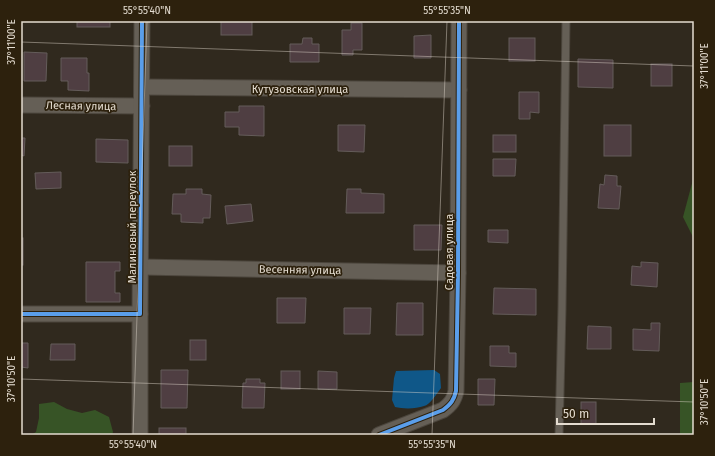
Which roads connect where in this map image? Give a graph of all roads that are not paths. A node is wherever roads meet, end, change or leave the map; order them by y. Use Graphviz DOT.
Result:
graph roads {
  1 [pos="142,21"];
  2 [pos="459,21"];
  3 [pos="566,21"];
  4 [pos="142,87"];
  5 [pos="459,90"];
  6 [pos="21,105"];
  7 [pos="142,106"];
  8 [pos="141,267"];
  9 [pos="458,273"];
  10 [pos="21,314"];
  11 [pos="140,314"];
  12 [pos="140,435"];
  13 [pos="379,435"];
  14 [pos="559,435"];
  1 -- 4 [label="street, Малиновый переулок"];
  2 -- 5 [label="street, Садовая улица"];
  3 -- 14 [label="lane"];
  4 -- 5 [label="street, Кутузовская улица"];
  4 -- 7 [label="street, Малиновый переулок"];
  5 -- 9 [label="street, Садовая улица"];
  6 -- 7 [label="street, Лесная улица"];
  7 -- 8 [label="street, Малиновый переулок"];
  8 -- 9 [label="street, Весенняя улица"];
  8 -- 11 [label="street, Малиновый переулок"];
  9 -- 13 [label="street, Садовая улица"];
  10 -- 11 [label="street"];
  11 -- 12 [label="street, Малиновый переулок"];
}
